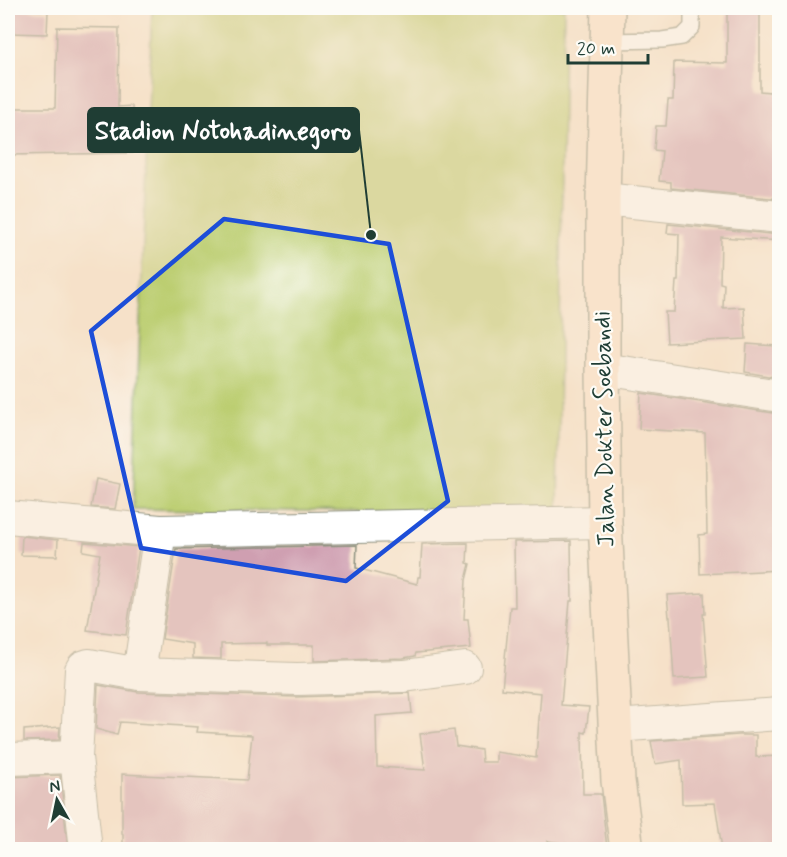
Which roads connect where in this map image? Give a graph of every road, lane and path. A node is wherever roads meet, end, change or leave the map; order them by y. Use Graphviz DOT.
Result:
graph roads {
  1 [pos="608,8"];
  2 [pos="692,8"];
  3 [pos="607,41"];
  4 [pos="603,199"];
  5 [pos="780,217"];
  6 [pos="603,369"];
  7 [pos="780,396"];
  8 [pos="8,517"];
  9 [pos="605,522"];
  10 [pos="160,531"];
  11 [pos="465,668"];
  12 [pos="139,674"];
  13 [pos="780,714"];
  14 [pos="616,726"];
  15 [pos="76,757"];
  16 [pos="8,759"];
  17 [pos="86,849"];
  18 [pos="627,849"];
  1 -- 3 [label="main road, Jalan Dokter Soebandi"];
  2 -- 3 [label="lane"];
  3 -- 4 [label="main road, Jalan Dokter Soebandi"];
  4 -- 5 [label="street"];
  4 -- 6 [label="main road, Jalan Dokter Soebandi"];
  6 -- 7 [label="street"];
  6 -- 9 [label="main road, Jalan Dokter Soebandi"];
  8 -- 10 [label="street"];
  9 -- 10 [label="street"];
  9 -- 14 [label="main road, Jalan Dokter Soebandi"];
  10 -- 12 [label="street"];
  11 -- 12 [label="street"];
  12 -- 15 [label="street"];
  13 -- 14 [label="street"];
  14 -- 18 [label="main road, Jalan Dokter Soebandi"];
  15 -- 16 [label="street"];
  15 -- 17 [label="street"];
}
